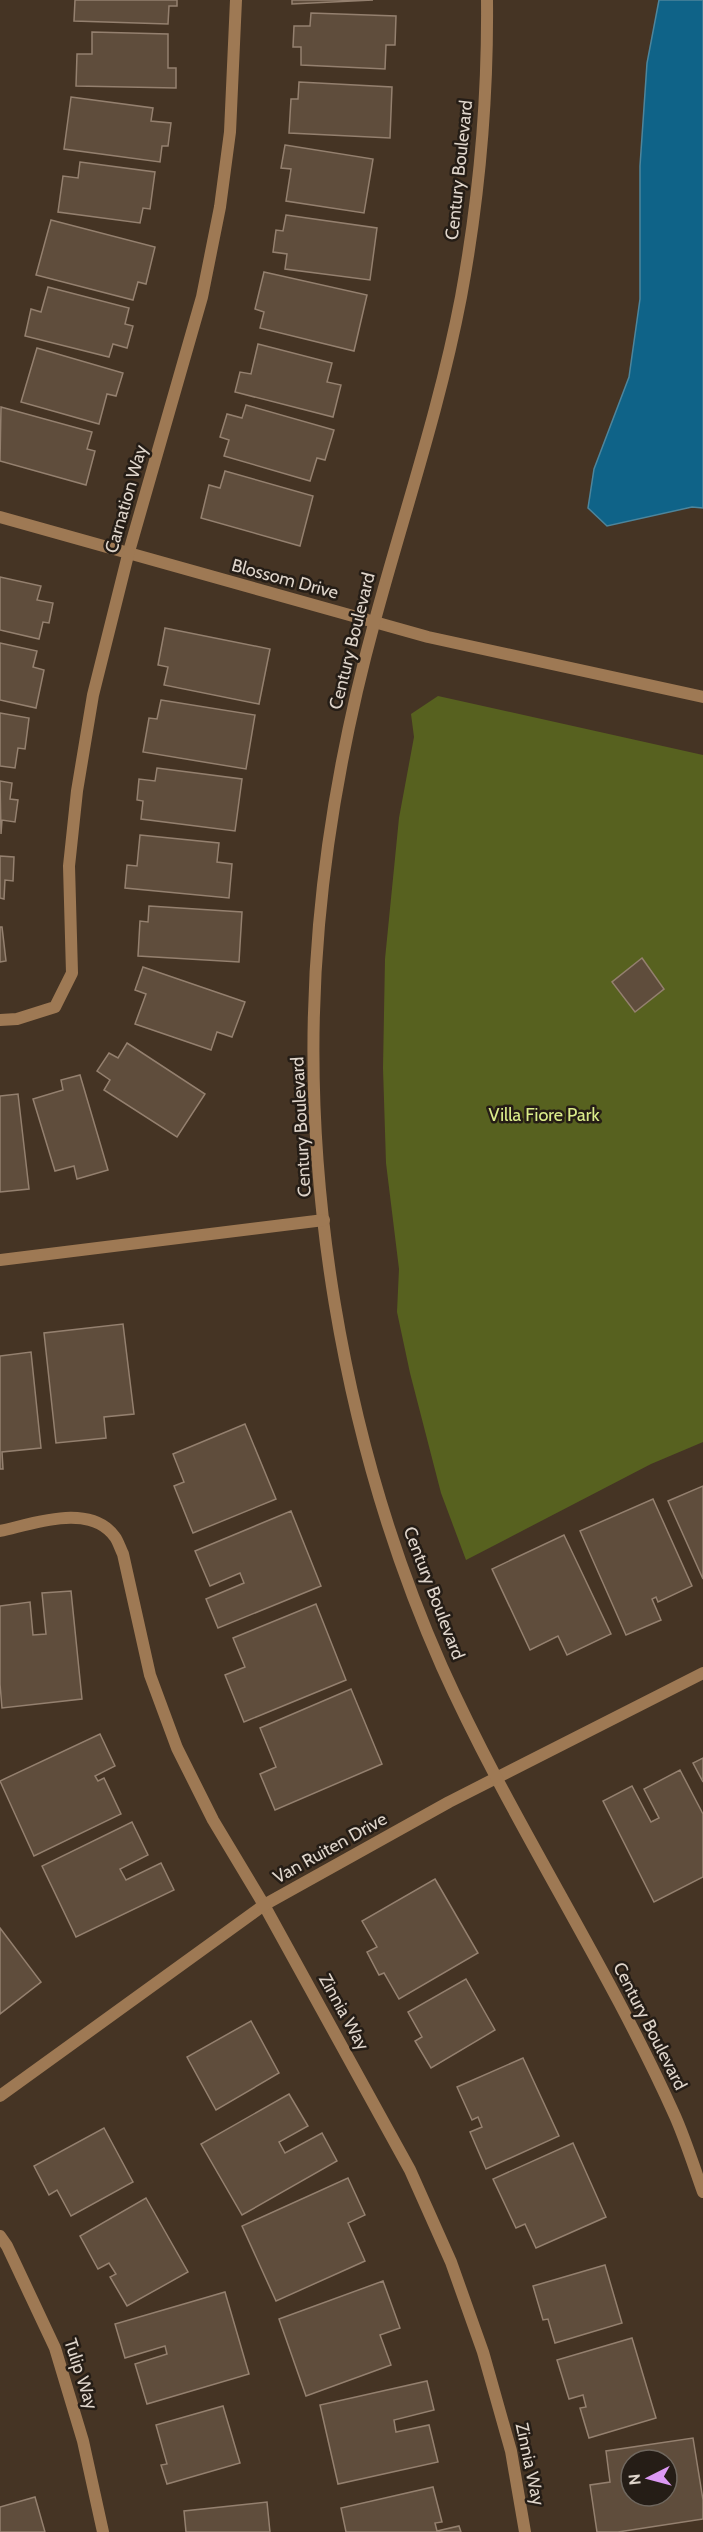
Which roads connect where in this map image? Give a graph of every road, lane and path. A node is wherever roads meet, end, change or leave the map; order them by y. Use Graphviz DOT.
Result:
graph roads {
  1 [pos="236,0"];
  2 [pos="487,0"];
  3 [pos="0,518"];
  4 [pos="129,555"];
  5 [pos="374,622"];
  6 [pos="703,697"];
  7 [pos="0,1020"];
  8 [pos="324,1220"];
  9 [pos="0,1260"];
  10 [pos="0,1531"];
  11 [pos="703,1673"];
  12 [pos="497,1779"];
  13 [pos="264,1905"];
  14 [pos="0,2097"];
  15 [pos="703,2192"];
  16 [pos="0,2236"];
  17 [pos="103,2532"];
  18 [pos="525,2532"];
  1 -- 4 [label="street, Carnation Way"];
  2 -- 5 [label="street, Century Boulevard"];
  3 -- 4 [label="street, Blossom Drive"];
  4 -- 5 [label="street, Blossom Drive"];
  4 -- 7 [label="street, Carnation Way"];
  5 -- 6 [label="street, Blossom Drive"];
  5 -- 8 [label="street, Century Boulevard"];
  8 -- 9 [label="street"];
  8 -- 12 [label="street, Century Boulevard"];
  10 -- 13 [label="street, Zinnia Way"];
  11 -- 12 [label="street, Van Ruiten Drive"];
  12 -- 13 [label="street, Van Ruiten Drive"];
  12 -- 15 [label="street, Century Boulevard"];
  13 -- 14 [label="street, Van Ruiten Drive"];
  13 -- 18 [label="street, Zinnia Way"];
  16 -- 17 [label="street, Tulip Way"];
}
